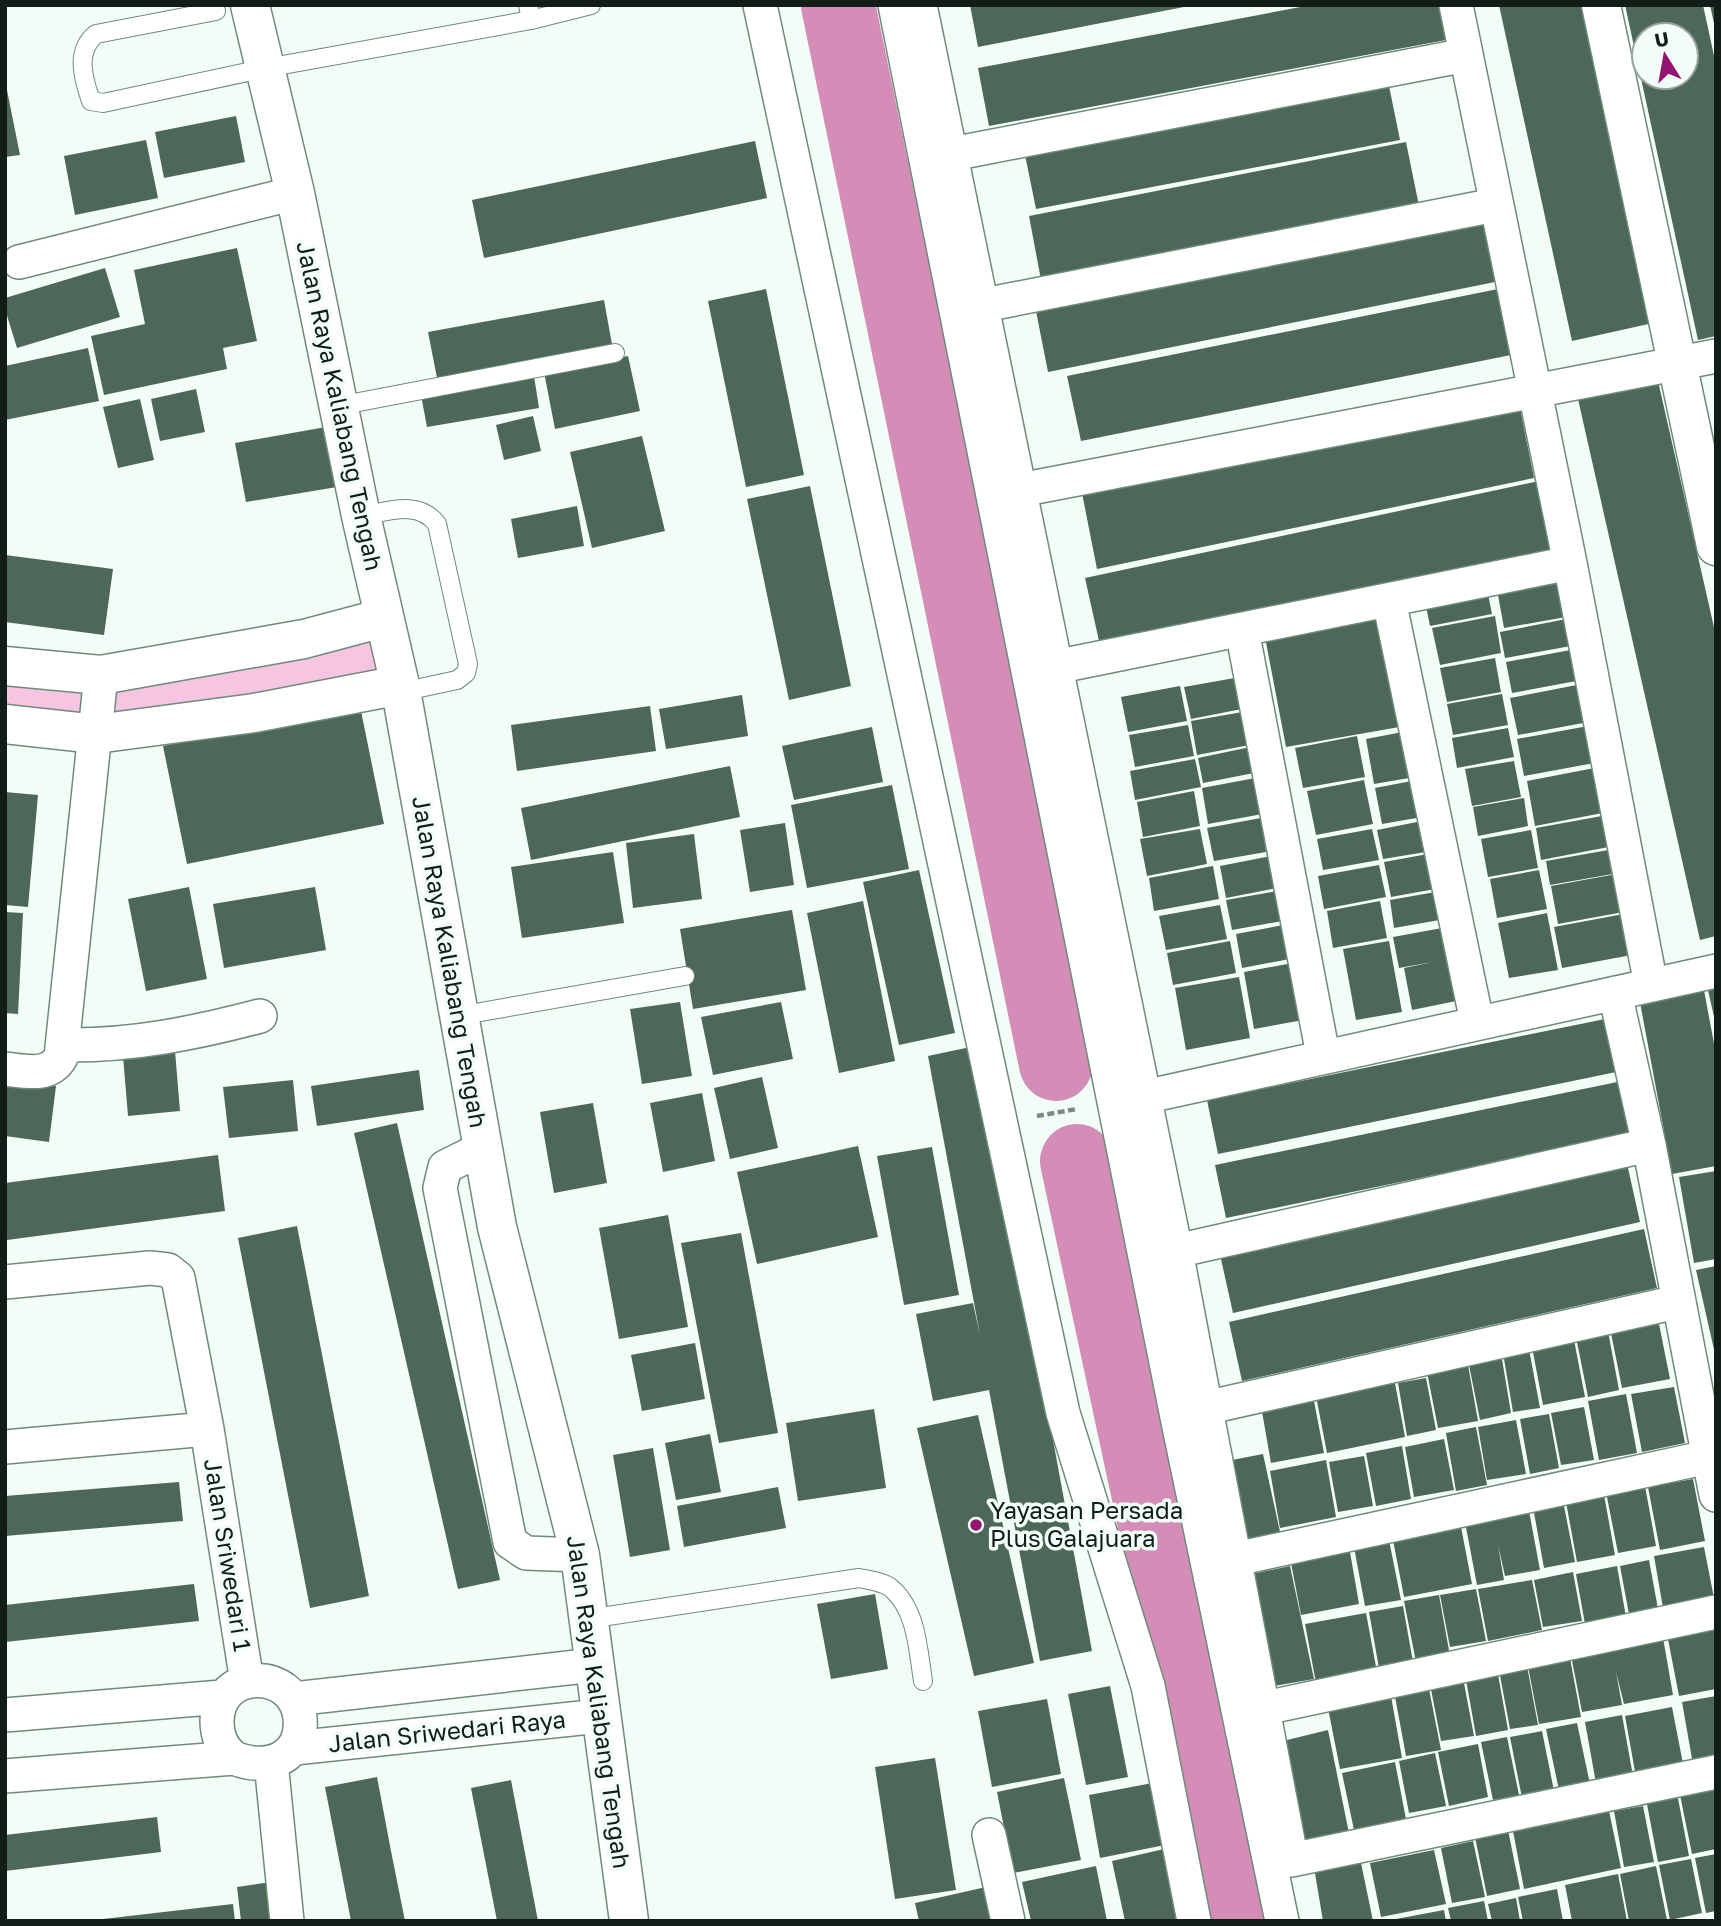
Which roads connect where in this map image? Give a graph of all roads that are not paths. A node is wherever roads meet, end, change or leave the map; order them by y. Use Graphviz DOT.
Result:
graph roads {
  1 [pos="591,5"];
  2 [pos="760,5"];
  3 [pos="895,5"];
  4 [pos="920,5"];
  5 [pos="1456,5"];
  6 [pos="1601,5"];
  7 [pos="233,8"];
  8 [pos="529,12"];
  9 [pos="1466,55"];
  10 [pos="265,68"];
  11 [pos="952,154"];
  12 [pos="295,193"];
  13 [pos="1495,205"];
  14 [pos="19,262"];
  15 [pos="984,305"];
  16 [pos="615,353"];
  17 [pos="1716,356"];
  18 [pos="1676,365"];
  19 [pos="1533,393"];
  20 [pos="338,406"];
  21 [pos="1020,490"];
  22 [pos="361,516"];
  23 [pos="1716,546"];
  24 [pos="1570,563"];
  25 [pos="1389,600"];
  26 [pos="383,618"];
  27 [pos="1242,630"];
  28 [pos="5,666"];
  29 [pos="1055,667"];
  30 [pos="101,675"];
  31 [pos="401,689"];
  32 [pos="5,724"];
  33 [pos="96,734"];
  34 [pos="1716,971"];
  35 [pos="685,976"];
  36 [pos="1651,985"];
  37 [pos="1615,993"];
  38 [pos="260,1016"];
  39 [pos="458,1016"];
  40 [pos="1477,1022"];
  41 [pos="64,1045"];
  42 [pos="1323,1055"];
  43 [pos="5,1069"];
  44 [pos="1144,1097"];
  45 [pos="1649,1145"];
  46 [pos="483,1148"];
  47 [pos="1177,1251"];
  48 [pos="5,1282"];
  49 [pos="1677,1302"];
  50 [pos="1205,1408"];
  51 [pos="208,1429"];
  52 [pos="5,1447"];
  53 [pos="1708,1457"];
  54 [pos="1716,1495"];
  55 [pos="580,1555"];
  56 [pos="1236,1559"];
  57 [pos="1716,1612"];
  58 [pos="588,1619"];
  59 [pos="594,1665"];
  60 [pos="923,1681"];
  61 [pos="235,1689"];
  62 [pos="294,1699"];
  63 [pos="1265,1708"];
  64 [pos="5,1715"];
  65 [pos="600,1716"];
  66 [pos="283,1755"];
  67 [pos="234,1758"];
  68 [pos="1716,1772"];
  69 [pos="5,1776"];
  70 [pos="989,1835"];
  71 [pos="1291,1860"];
  72 [pos="287,1921"];
  73 [pos="629,1921"];
  74 [pos="1008,1921"];
  75 [pos="1194,1921"];
  76 [pos="1282,1921"];
  77 [pos="1303,1921"];
  1 -- 8 [label="lane"];
  2 -- 75 [label="street"];
  3 -- 76 [label="street"];
  4 -- 11 [label="street"];
  5 -- 9 [label="street"];
  6 -- 18 [label="main road"];
  7 -- 10 [label="main road, Jalan Raya Kaliabang Tengah"];
  7 -- 10 [label="lane"];
  8 -- 10 [label="lane"];
  9 -- 11 [label="street"];
  9 -- 13 [label="street"];
  10 -- 12 [label="main road, Jalan Raya Kaliabang Tengah"];
  11 -- 15 [label="street"];
  12 -- 14 [label="street"];
  12 -- 20 [label="main road, Jalan Raya Kaliabang Tengah"];
  13 -- 15 [label="street"];
  13 -- 19 [label="street"];
  15 -- 21 [label="street"];
  16 -- 20 [label="lane"];
  17 -- 18 [label="street"];
  18 -- 19 [label="street"];
  18 -- 23 [label="main road"];
  19 -- 21 [label="street"];
  19 -- 24 [label="street"];
  20 -- 22 [label="main road, Jalan Raya Kaliabang Tengah"];
  21 -- 29 [label="street"];
  22 -- 26 [label="main road, Jalan Raya Kaliabang Tengah"];
  22 -- 31 [label="lane"];
  24 -- 25 [label="street"];
  24 -- 36 [label="street"];
  25 -- 27 [label="street"];
  25 -- 40 [label="street"];
  26 -- 30 [label="main road"];
  26 -- 31 [label="main road, Jalan Raya Kaliabang Tengah"];
  27 -- 29 [label="street"];
  27 -- 42 [label="street"];
  28 -- 30 [label="main road"];
  29 -- 44 [label="street"];
  30 -- 33 [label="street"];
  31 -- 33 [label="main road"];
  31 -- 39 [label="main road, Jalan Raya Kaliabang Tengah"];
  32 -- 33 [label="main road"];
  33 -- 41 [label="street"];
  34 -- 36 [label="street"];
  35 -- 39 [label="lane"];
  36 -- 37 [label="street"];
  37 -- 40 [label="street"];
  37 -- 45 [label="street"];
  38 -- 41 [label="street"];
  39 -- 46 [label="main road, Jalan Raya Kaliabang Tengah"];
  40 -- 42 [label="street"];
  41 -- 43 [label="street"];
  42 -- 44 [label="street"];
  44 -- 47 [label="street"];
  45 -- 47 [label="street"];
  45 -- 49 [label="street"];
  46 -- 55 [label="main road, Jalan Raya Kaliabang Tengah"];
  46 -- 55 [label="street"];
  47 -- 50 [label="street"];
  48 -- 51 [label="street, Jalan Sriwedari 1"];
  49 -- 50 [label="street"];
  49 -- 53 [label="street"];
  50 -- 56 [label="street"];
  51 -- 52 [label="street, Jalan Sriwedari 1"];
  51 -- 61 [label="street, Jalan Sriwedari 1"];
  53 -- 54 [label="street"];
  53 -- 56 [label="street"];
  55 -- 58 [label="main road, Jalan Raya Kaliabang Tengah"];
  56 -- 63 [label="street"];
  57 -- 63 [label="street"];
  58 -- 59 [label="main road, Jalan Raya Kaliabang Tengah"];
  58 -- 60 [label="lane"];
  59 -- 62 [label="street, Jalan Sriwedari Raya"];
  59 -- 65 [label="main road, Jalan Raya Kaliabang Tengah"];
  61 -- 62 [label="street"];
  61 -- 64 [label="street"];
  61 -- 67 [label="street"];
  62 -- 66 [label="street"];
  63 -- 71 [label="street"];
  65 -- 66 [label="street, Jalan Sriwedari Raya"];
  65 -- 73 [label="main road, Jalan Raya Kaliabang Tengah"];
  66 -- 67 [label="street"];
  66 -- 72 [label="street"];
  67 -- 69 [label="street"];
  68 -- 71 [label="street"];
  70 -- 74 [label="street"];
  71 -- 77 [label="street"];
}
